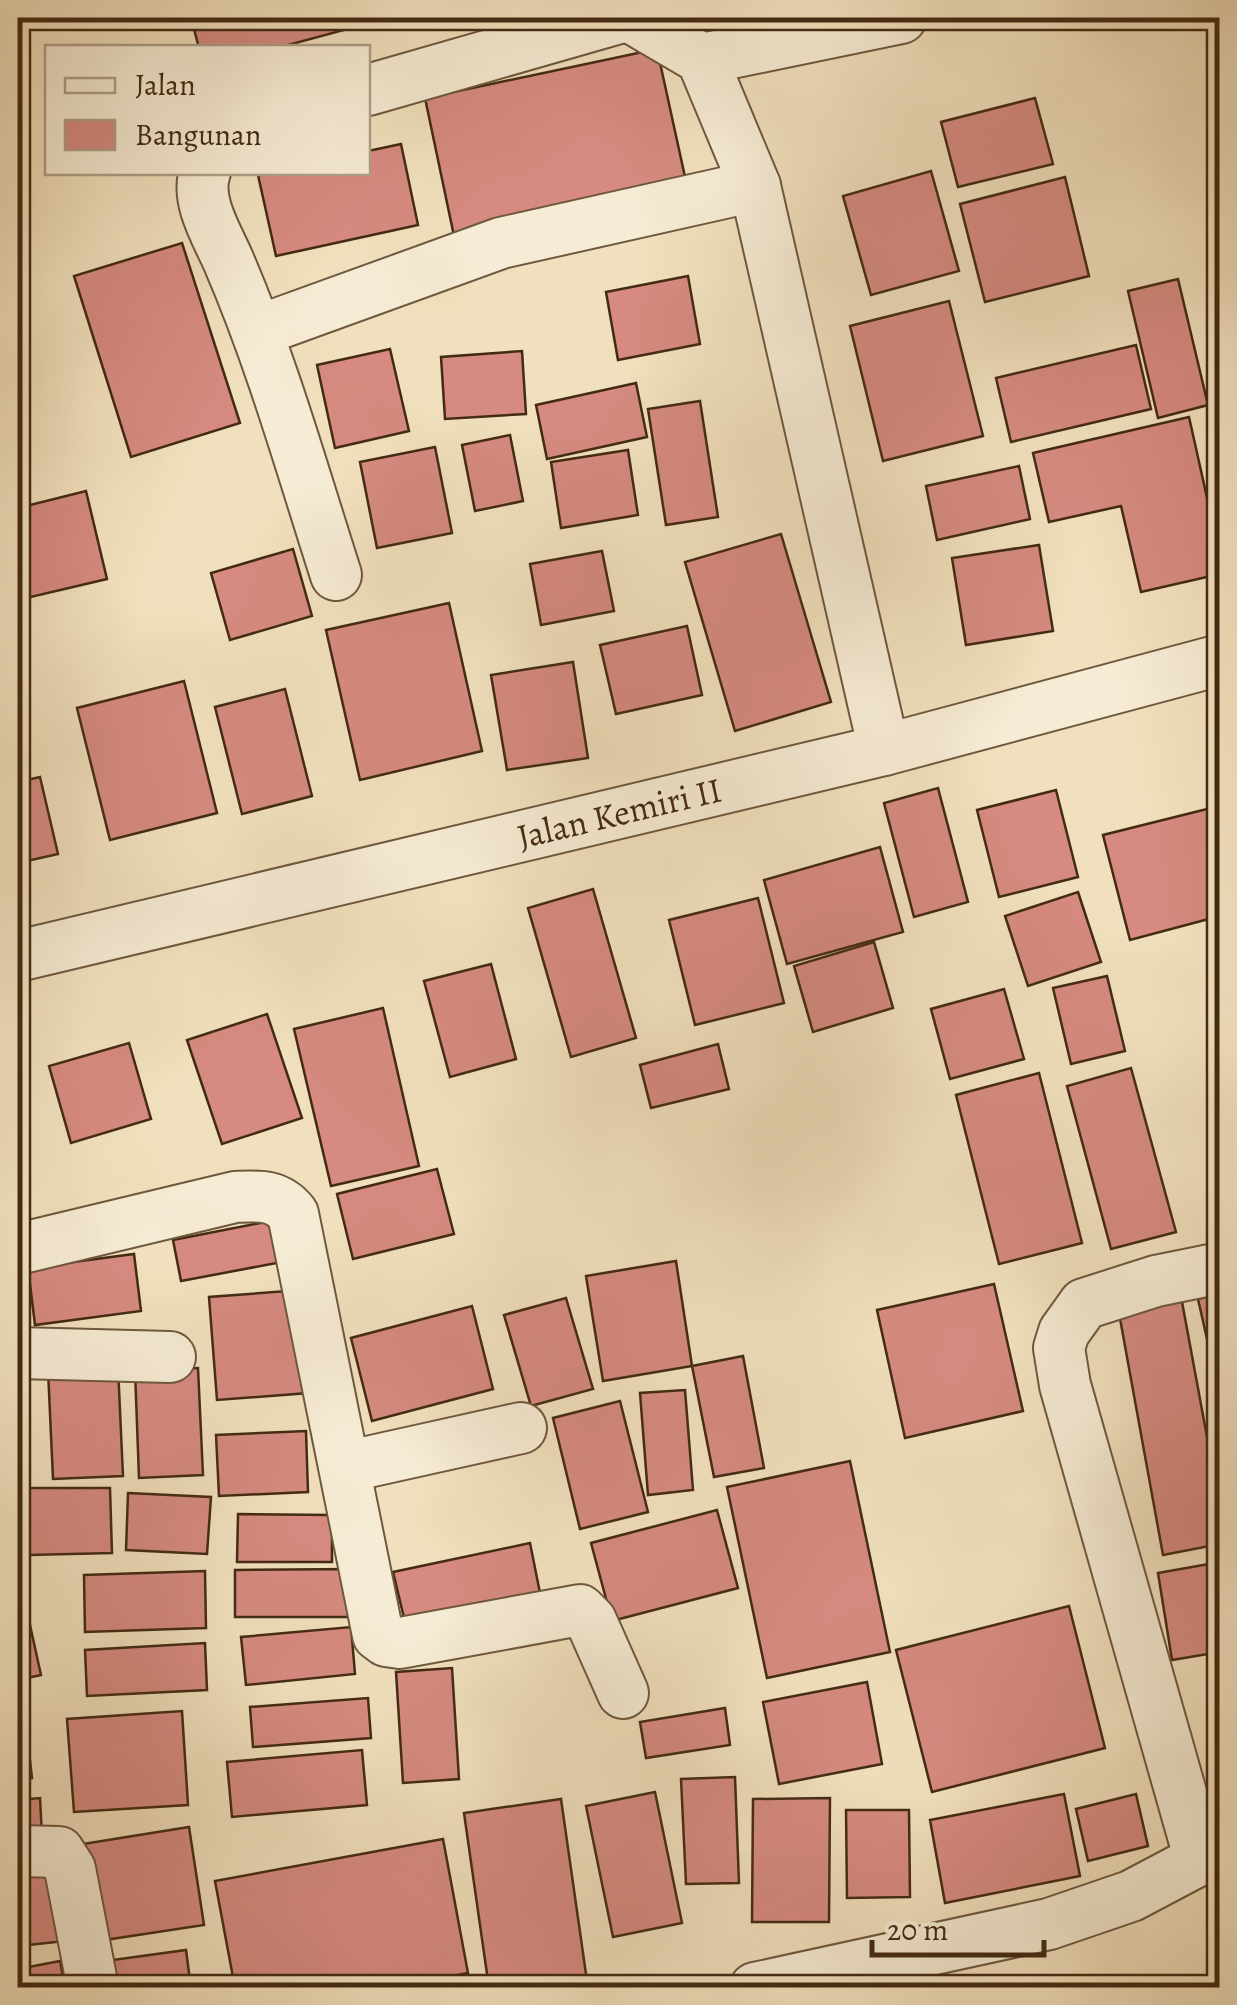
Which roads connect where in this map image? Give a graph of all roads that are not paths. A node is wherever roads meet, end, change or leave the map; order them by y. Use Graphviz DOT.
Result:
graph roads {
  1 [pos="619,18"];
  2 [pos="632,18"];
  3 [pos="901,18"];
  4 [pos="702,59"];
  5 [pos="370,89"];
  6 [pos="204,175"];
  7 [pos="755,186"];
  8 [pos="258,330"];
  9 [pos="336,575"];
  10 [pos="1220,660"];
  11 [pos="884,750"];
  12 [pos="18,956"];
  13 [pos="18,1249"];
  14 [pos="1220,1268"];
  15 [pos="18,1353"];
  16 [pos="170,1357"];
  17 [pos="521,1428"];
  18 [pos="346,1467"];
  19 [pos="623,1693"];
  20 [pos="18,1851"];
  21 [pos="1210,1854"];
  22 [pos="93,1988"];
  23 [pos="754,1988"];
  1 -- 5 [label="street"];
  2 -- 4 [label="street"];
  3 -- 4 [label="street"];
  4 -- 7 [label="street"];
  6 -- 8 [label="street"];
  7 -- 8 [label="street"];
  7 -- 11 [label="street"];
  8 -- 9 [label="street"];
  10 -- 11 [label="street, Jalan Kemiri II"];
  11 -- 12 [label="street, Jalan Kemiri II"];
  13 -- 18 [label="street"];
  14 -- 21 [label="street"];
  15 -- 16 [label="street"];
  17 -- 18 [label="street"];
  18 -- 19 [label="street"];
  20 -- 22 [label="street"];
  21 -- 23 [label="street"];
}
